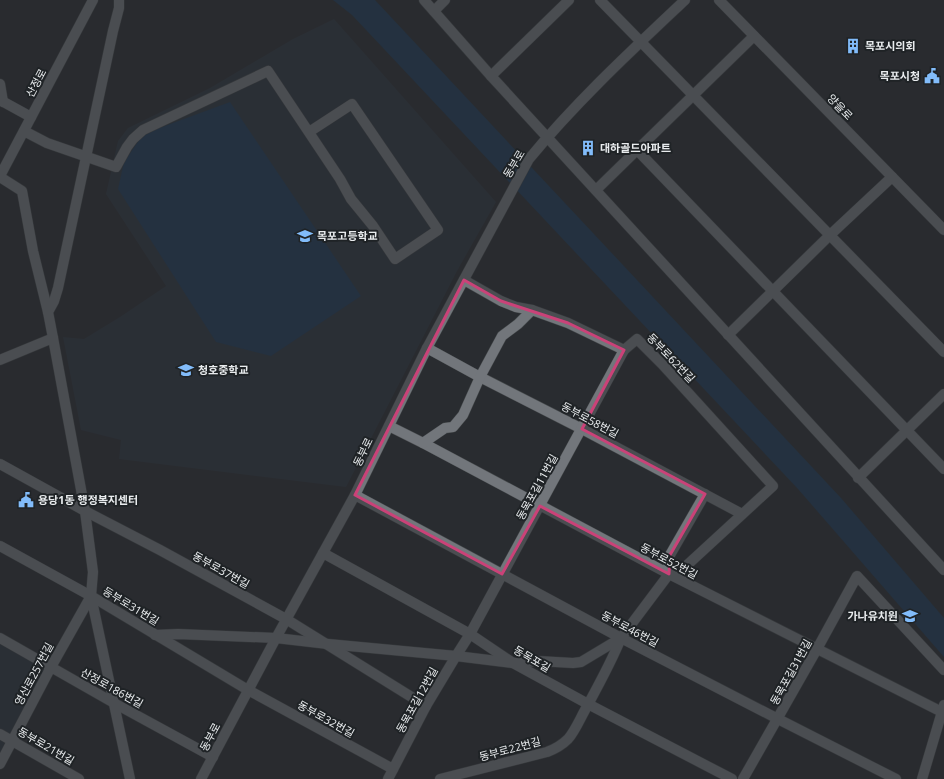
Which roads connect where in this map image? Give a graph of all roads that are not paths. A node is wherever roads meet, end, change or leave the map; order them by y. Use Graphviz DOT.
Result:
graph roads {
  1 [pos="93,0"];
  2 [pos="119,0"];
  3 [pos="424,0"];
  4 [pos="445,0"];
  5 [pos="569,0"];
  6 [pos="600,0"];
  7 [pos="684,0"];
  8 [pos="719,0"];
  9 [pos="434,11"];
  10 [pos="754,36"];
  11 [pos="641,42"];
  12 [pos="491,76"];
  13 [pos="0,84"];
  14 [pos="693,96"];
  15 [pos="2,101"];
  16 [pos="31,117"];
  17 [pos="24,131"];
  18 [pos="309,132"];
  19 [pos="547,137"];
  20 [pos="637,150"];
  21 [pos="86,157"];
  22 [pos="0,177"];
  23 [pos="892,177"];
  24 [pos="596,190"];
  25 [pos="944,230"];
  26 [pos="830,235"];
  27 [pos="464,280"];
  28 [pos="773,291"];
  29 [pos="532,310"];
  30 [pos="48,312"];
  31 [pos="728,335"];
  32 [pos="53,338"];
  33 [pos="427,348"];
  34 [pos="624,350"];
  35 [pos="944,352"];
  36 [pos="0,360"];
  37 [pos="480,377"];
  38 [pos="944,394"];
  39 [pos="389,426"];
  40 [pos="582,429"];
  41 [pos="907,430"];
  42 [pos="423,443"];
  43 [pos="0,464"];
  44 [pos="944,469"];
  45 [pos="858,478"];
  46 [pos="705,494"];
  47 [pos="355,495"];
  48 [pos="540,506"];
  49 [pos="85,511"];
  50 [pos="742,514"];
  51 [pos="0,546"];
  52 [pos="323,553"];
  53 [pos="944,570"];
  54 [pos="502,574"];
  55 [pos="669,574"];
  56 [pos="91,596"];
  57 [pos="286,619"];
  58 [pos="470,634"];
  59 [pos="155,635"];
  60 [pos="0,638"];
  61 [pos="276,638"];
  62 [pos="621,638"];
  63 [pos="328,644"];
  64 [pos="817,649"];
  65 [pos="456,656"];
  66 [pos="513,663"];
  67 [pos="51,667"];
  68 [pos="944,670"];
  69 [pos="248,690"];
  70 [pos="114,703"];
  71 [pos="588,704"];
  72 [pos="426,706"];
  73 [pos="943,708"];
  74 [pos="778,719"];
  75 [pos="0,734"];
  76 [pos="12,741"];
  77 [pos="213,757"];
  78 [pos="0,764"];
  79 [pos="393,769"];
  80 [pos="79,779"];
  81 [pos="130,779"];
  82 [pos="202,779"];
  83 [pos="388,779"];
  84 [pos="440,779"];
  85 [pos="732,779"];
  86 [pos="743,779"];
  87 [pos="896,779"];
  88 [pos="922,779"];
  1 -- 16 [label="street, 산정로"];
  2 -- 21 [label="street"];
  3 -- 9 [label="street"];
  4 -- 9 [label="street"];
  5 -- 12 [label="street"];
  6 -- 11 [label="street"];
  7 -- 11 [label="street, 동부로"];
  8 -- 10 [label="street, 양을로"];
  9 -- 12 [label="street"];
  10 -- 14 [label="street"];
  10 -- 23 [label="street, 양을로"];
  11 -- 14 [label="street"];
  11 -- 19 [label="street, 동부로"];
  12 -- 19 [label="street"];
  13 -- 15 [label="street"];
  14 -- 20 [label="street"];
  14 -- 26 [label="street"];
  15 -- 16 [label="street"];
  16 -- 17 [label="street, 산정로"];
  17 -- 21 [label="street"];
  17 -- 22 [label="street, 산정로"];
  18 -- 18 [label="street"];
  18 -- 21 [label="street"];
  19 -- 24 [label="street"];
  19 -- 27 [label="street, 동부로"];
  20 -- 24 [label="street"];
  20 -- 28 [label="street"];
  21 -- 30 [label="street"];
  22 -- 30 [label="street"];
  23 -- 25 [label="street, 양을로"];
  23 -- 26 [label="street"];
  24 -- 31 [label="street"];
  26 -- 28 [label="street"];
  26 -- 35 [label="street"];
  27 -- 29 [label="street"];
  27 -- 33 [label="street, 동부로"];
  28 -- 31 [label="street"];
  28 -- 41 [label="street"];
  29 -- 34 [label="street"];
  29 -- 37 [label="street"];
  30 -- 32 [label="street"];
  31 -- 45 [label="street"];
  32 -- 36 [label="street"];
  32 -- 49 [label="street"];
  33 -- 37 [label="street, 동부로58번길"];
  33 -- 39 [label="street, 동부로"];
  34 -- 40 [label="street, 동목포길11번길"];
  34 -- 50 [label="street, 동부로62번길"];
  37 -- 40 [label="street, 동부로58번길"];
  37 -- 42 [label="street"];
  38 -- 41 [label="street"];
  39 -- 42 [label="street, 동부로52번길"];
  39 -- 47 [label="street, 동부로"];
  40 -- 46 [label="street, 동부로58번길"];
  40 -- 48 [label="street, 동목포길11번길"];
  41 -- 44 [label="street"];
  41 -- 45 [label="street"];
  42 -- 48 [label="street, 동부로52번길"];
  43 -- 49 [label="street, 동부로37번길"];
  45 -- 53 [label="street"];
  46 -- 50 [label="street, 동부로58번길"];
  46 -- 55 [label="street"];
  47 -- 52 [label="street, 동부로"];
  47 -- 54 [label="street, 동부로46번길"];
  48 -- 54 [label="street, 동목포길11번길"];
  48 -- 55 [label="street, 동부로52번길"];
  49 -- 56 [label="street"];
  49 -- 57 [label="street, 동부로37번길"];
  50 -- 55 [label="street"];
  51 -- 56 [label="street, 동부로31번길"];
  52 -- 57 [label="street, 동부로"];
  52 -- 58 [label="street, 동목포길"];
  54 -- 58 [label="street, 동목포길11번길"];
  54 -- 62 [label="street, 동부로46번길"];
  55 -- 62 [label="street"];
  55 -- 64 [label="street, 동부로52번길"];
  56 -- 59 [label="street, 동부로31번길"];
  56 -- 67 [label="street, 영산로257번길"];
  56 -- 70 [label="street"];
  57 -- 61 [label="street, 동부로"];
  57 -- 63 [label="street, 동부로37번길"];
  58 -- 65 [label="street, 동목포길12번길"];
  58 -- 66 [label="street, 동목포길"];
  59 -- 61 [label="street"];
  59 -- 69 [label="street, 동부로31번길"];
  60 -- 67 [label="street, 산정로186번길"];
  61 -- 63 [label="street"];
  61 -- 69 [label="street, 동부로"];
  62 -- 66 [label="street"];
  62 -- 71 [label="street, 동부로22번길"];
  62 -- 74 [label="street, 동부로46번길"];
  63 -- 65 [label="street"];
  63 -- 72 [label="street, 동부로37번길"];
  64 -- 68 [label="street, 동목포길31번길"];
  64 -- 73 [label="street, 동부로52번길"];
  64 -- 74 [label="street, 동목포길31번길"];
  65 -- 66 [label="street"];
  65 -- 72 [label="street, 동목포길12번길"];
  66 -- 71 [label="street, 동목포길"];
  67 -- 70 [label="street, 산정로186번길"];
  67 -- 76 [label="street, 영산로257번길"];
  69 -- 77 [label="street, 동부로"];
  69 -- 79 [label="street, 동부로32번길"];
  70 -- 77 [label="street, 산정로186번길"];
  70 -- 81 [label="street"];
  71 -- 84 [label="street, 동부로22번길"];
  71 -- 85 [label="street, 동목포길"];
  72 -- 79 [label="street, 동목포길12번길"];
  73 -- 88 [label="street"];
  74 -- 86 [label="street, 동목포길31번길"];
  74 -- 87 [label="street, 동부로46번길"];
  75 -- 76 [label="street, 동부로21번길"];
  76 -- 78 [label="street, 영산로257번길"];
  76 -- 80 [label="street, 동부로21번길"];
  77 -- 82 [label="street, 동부로"];
  79 -- 83 [label="street, 동목포길12번길"];
}
